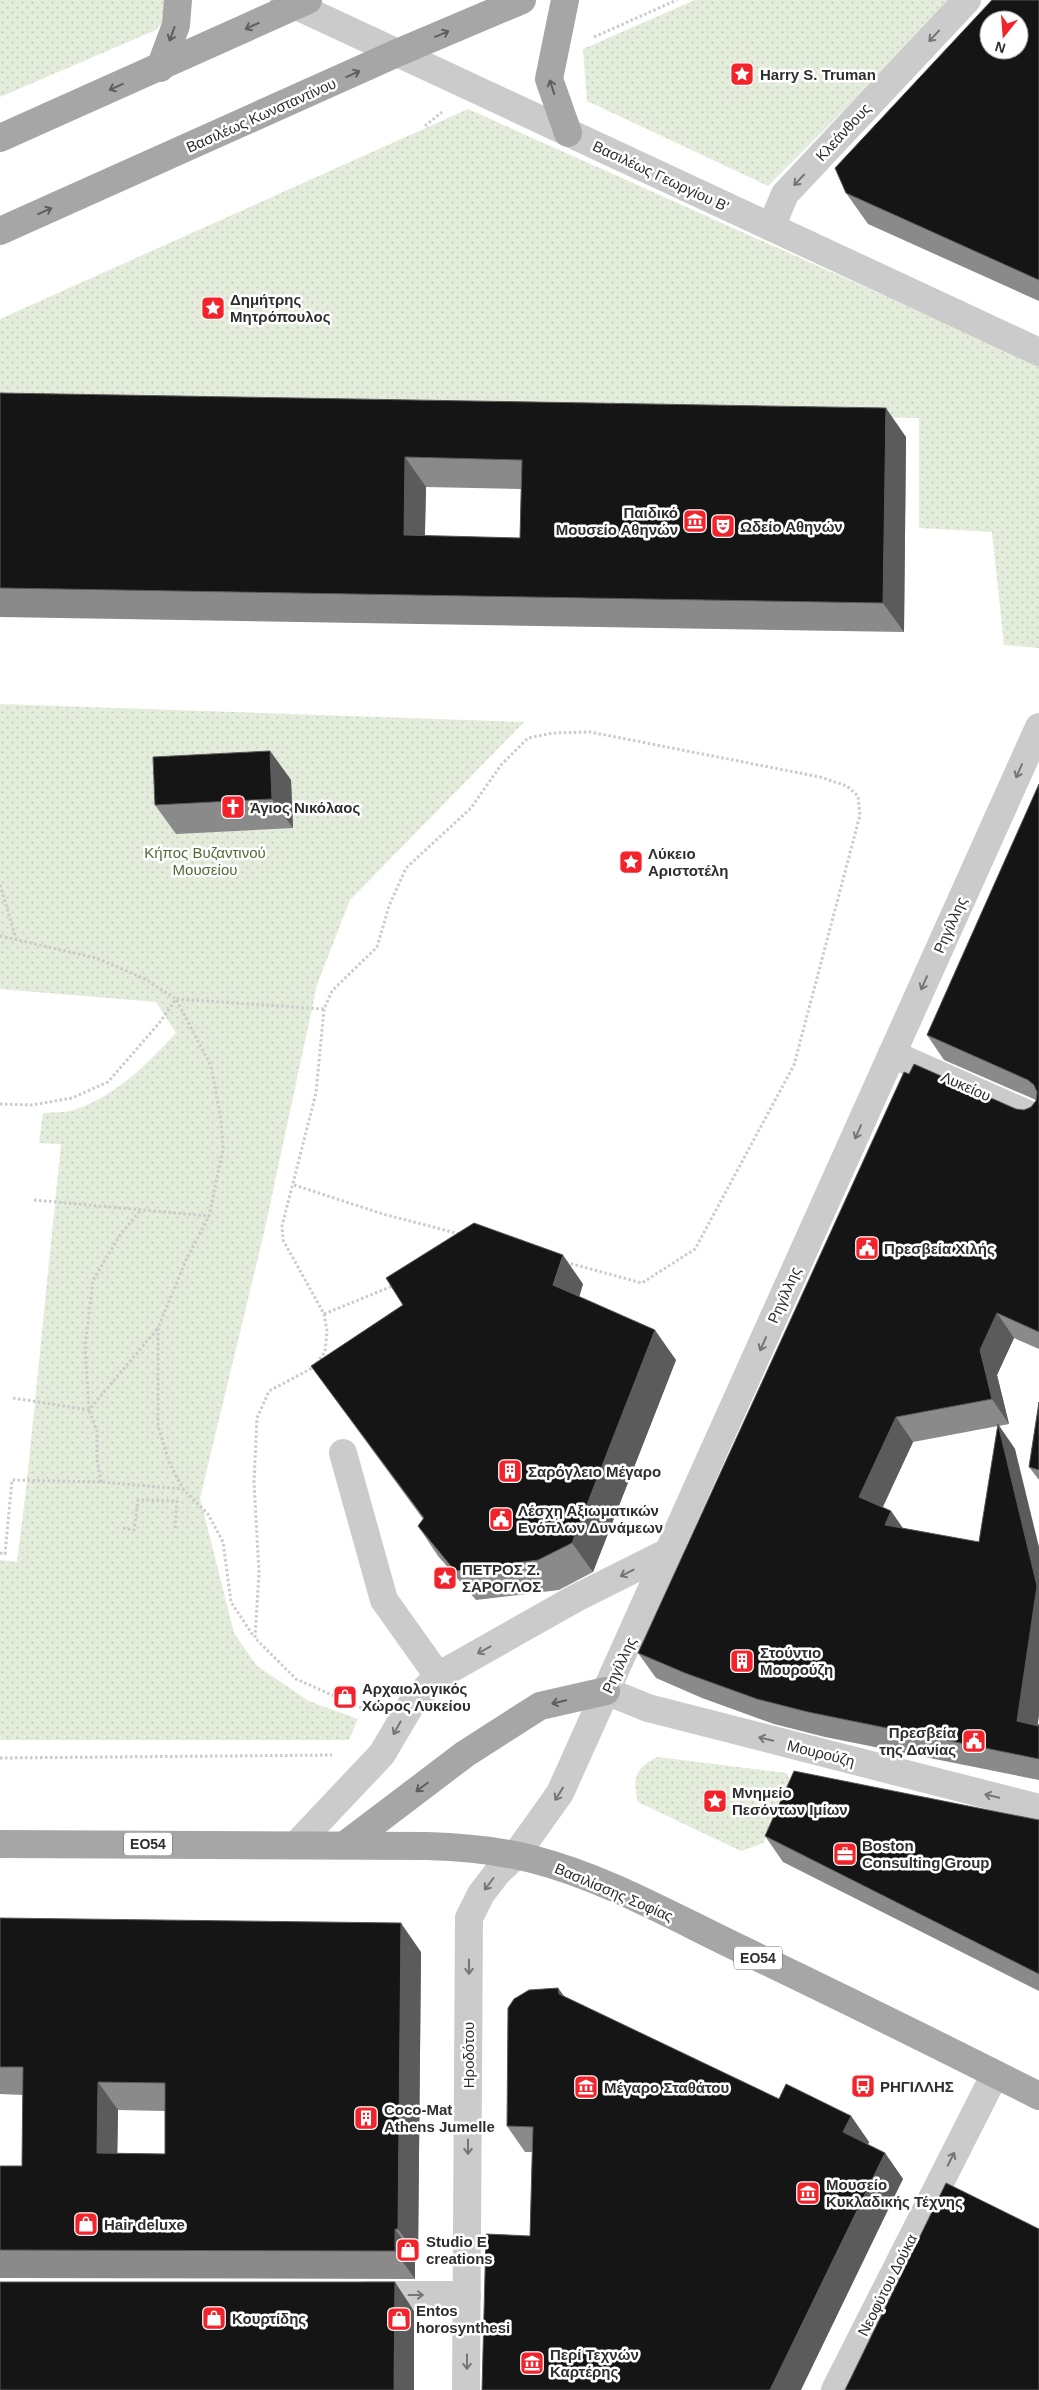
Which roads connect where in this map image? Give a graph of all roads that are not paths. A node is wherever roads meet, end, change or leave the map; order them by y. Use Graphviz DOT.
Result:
graph roads {
  1 [pos="178,0"];
  2 [pos="522,0"];
  3 [pos="565,0"];
  4 [pos="967,0"];
  5 [pos="296,2"];
  6 [pos="397,53"];
  7 [pos="160,68"];
  8 [pos="568,133"];
  9 [pos="0,138"];
  10 [pos="771,227"];
  11 [pos="0,231"];
  12 [pos="1039,352"];
  13 [pos="1039,727"];
  14 [pos="892,1054"];
  15 [pos="1039,1119"];
  16 [pos="343,1453"];
  17 [pos="670,1551"];
  18 [pos="438,1676"];
  19 [pos="606,1691"];
  20 [pos="1039,1808"];
  21 [pos="0,1844"];
  22 [pos="346,1844"];
  23 [pos="296,1845"];
  24 [pos="516,1855"];
  25 [pos="995,2074"];
  26 [pos="1039,2096"];
  27 [pos="338,2295"];
  28 [pos="467,2295"];
  29 [pos="466,2390"];
  30 [pos="835,2390"];
  1 -- 7 [label="main road, one-way"];
  6 -- 2 [label="main road, Βασιλέως Κωνσταντίνου, one-way"];
  8 -- 3 [label="main road, one-way"];
  4 -- 10 [label="street, Κλεάνθους, one-way"];
  5 -- 6 [label="street, Βασιλέως Γεωργίου Β'"];
  5 -- 7 [label="main road, one-way"];
  6 -- 8 [label="street, Βασιλέως Γεωργίου Β'"];
  11 -- 6 [label="main road, Βασιλέως Κωνσταντίνου, one-way"];
  7 -- 9 [label="main road, one-way"];
  8 -- 10 [label="street, Βασιλέως Γεωργίου Β'"];
  10 -- 12 [label="street, Βασιλέως Γεωργίου Β'"];
  13 -- 14 [label="street, Ρηγίλλης, one-way"];
  14 -- 15 [label="street, Λυκείου"];
  14 -- 17 [label="street, Ρηγίλλης, one-way"];
  16 -- 18 [label="street"];
  17 -- 18 [label="street, one-way"];
  17 -- 19 [label="street, Ρηγίλλης"];
  18 -- 23 [label="street, one-way"];
  20 -- 19 [label="street, Μουρούζη, one-way"];
  19 -- 22 [label="main road, one-way"];
  19 -- 24 [label="street, Ρηγίλλης, one-way"];
  21 -- 23 [label="main road, Βασιλίσσης Σοφίας / ΕΟ54"];
  22 -- 23 [label="main road, Βασιλίσσης Σοφίας / ΕΟ54"];
  22 -- 24 [label="main road, Βασιλίσσης Σοφίας / ΕΟ54"];
  24 -- 25 [label="main road, Βασιλίσσης Σοφίας / ΕΟ54"];
  24 -- 28 [label="street, Ηροδότου, one-way"];
  25 -- 26 [label="main road, Βασιλίσσης Σοφίας / ΕΟ54"];
  30 -- 25 [label="street, Νεοφύτου Δούκα, one-way"];
  27 -- 28 [label="street, one-way"];
  28 -- 29 [label="street, Ηροδότου, one-way"];
}
